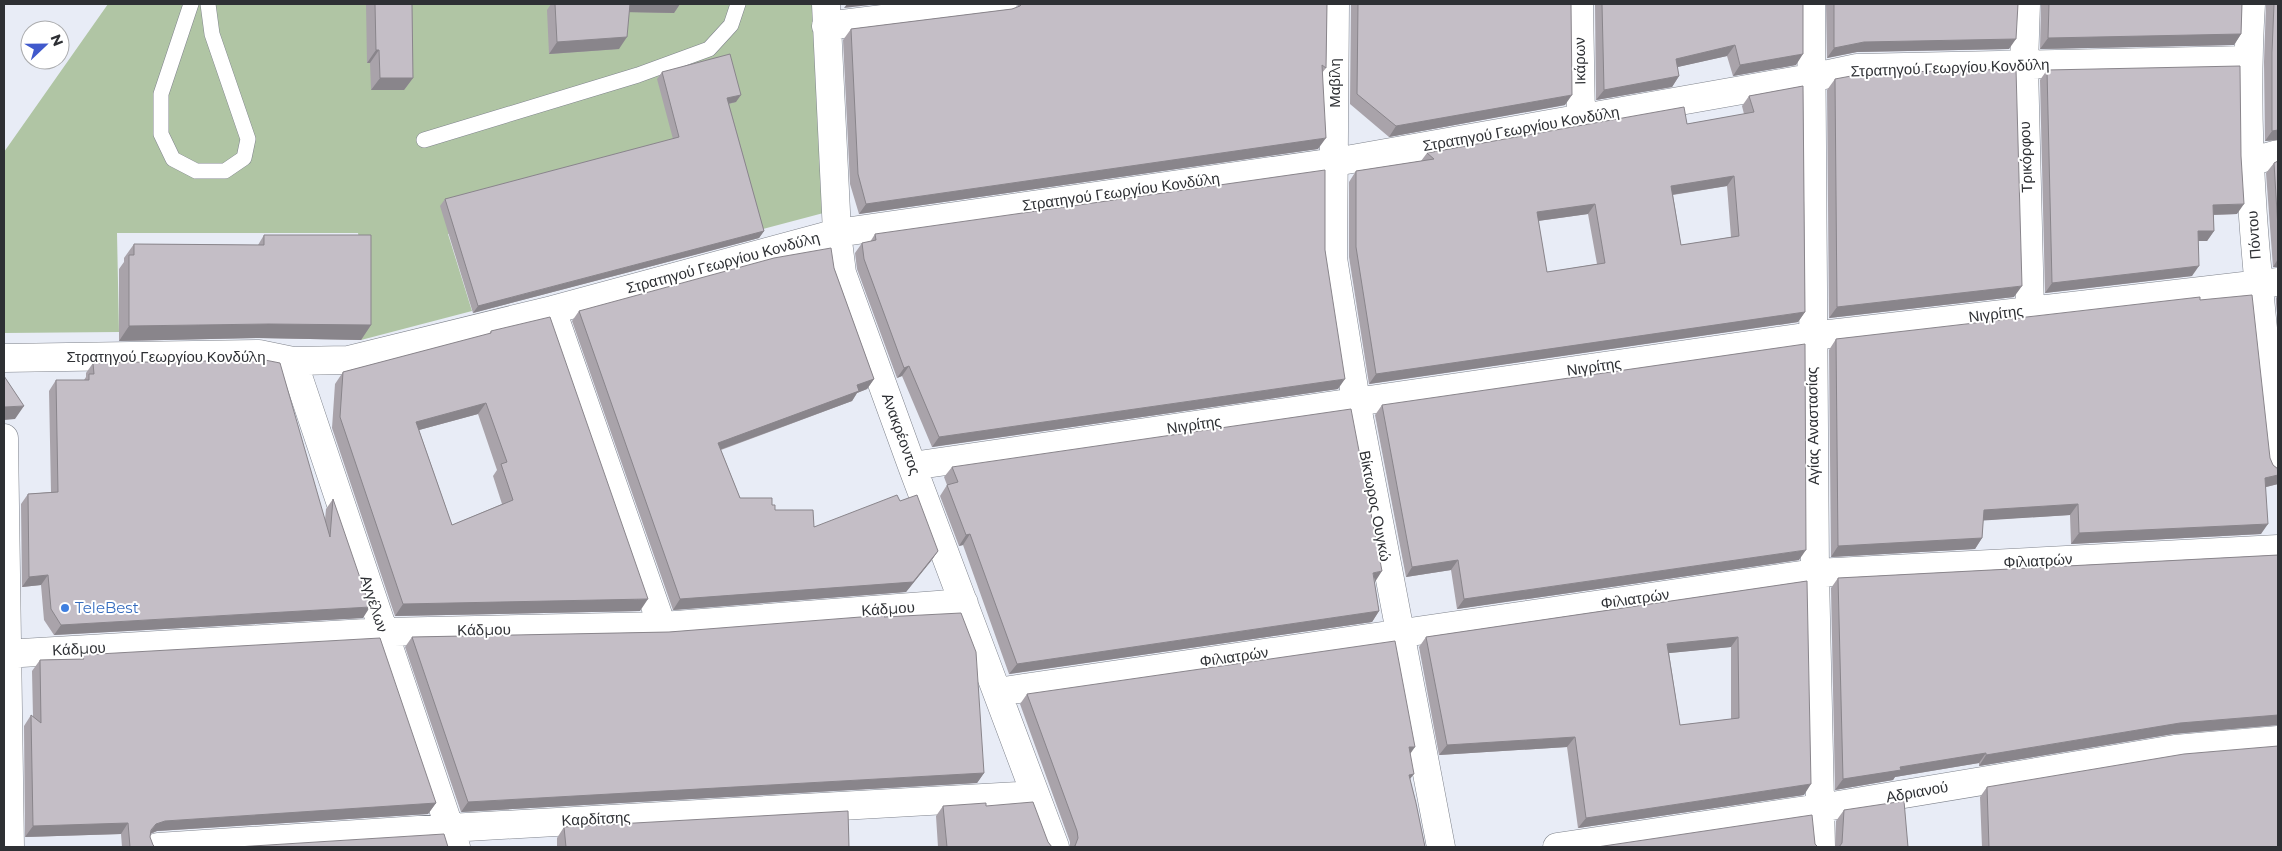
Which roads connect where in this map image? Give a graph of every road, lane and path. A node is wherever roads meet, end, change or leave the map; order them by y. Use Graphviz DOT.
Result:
graph roads {
  1 [pos="191,4"];
  2 [pos="208,4"];
  3 [pos="738,4"];
  4 [pos="1003,4"];
  5 [pos="1335,4"];
  6 [pos="1579,4"];
  7 [pos="1811,4"];
  8 [pos="2026,4"];
  9 [pos="2251,4"];
  10 [pos="826,15"];
  11 [pos="2247,60"];
  12 [pos="2024,65"];
  13 [pos="1810,78"];
  14 [pos="1581,118"];
  15 [pos="424,140"];
  16 [pos="2278,154"];
  17 [pos="1335,162"];
  18 [pos="2249,162"];
  19 [pos="837,233"];
  20 [pos="2268,283"];
  21 [pos="552,310"];
  22 [pos="2030,310"];
  23 [pos="1812,336"];
  24 [pos="4,358"];
  25 [pos="293,361"];
  26 [pos="1356,401"];
  27 [pos="4,438"];
  28 [pos="912,466"];
  29 [pos="2278,466"];
  30 [pos="2278,549"];
  31 [pos="1815,573"];
  32 [pos="964,603"];
  33 [pos="662,626"];
  34 [pos="383,632"];
  35 [pos="1399,632"];
  36 [pos="6,654"];
  37 [pos="996,692"];
  38 [pos="2278,740"];
  39 [pos="1034,794"];
  40 [pos="1820,808"];
  41 [pos="452,837"];
  42 [pos="10,847"];
  43 [pos="158,847"];
  44 [pos="1055,847"];
  45 [pos="1441,847"];
  46 [pos="1556,847"];
  47 [pos="1821,847"];
  1 -- 2 [label="lane"];
  3 -- 15 [label="lane"];
  4 -- 10 [label="street"];
  5 -- 17 [label="street, Μαβίλη"];
  6 -- 14 [label="street, Ικάρων"];
  7 -- 13 [label="street, Αγίας Αναστασίας"];
  8 -- 12 [label="street, Τρικόρφου"];
  9 -- 11 [label="street, Πόντου"];
  10 -- 19 [label="street, Ανακρέοντος"];
  11 -- 12 [label="street, Στρατηγού Γεωργίου Κονδύλη"];
  11 -- 18 [label="street, Πόντου"];
  12 -- 13 [label="street, Στρατηγού Γεωργίου Κονδύλη"];
  12 -- 22 [label="street, Τρικόρφου"];
  13 -- 14 [label="street, Στρατηγού Γεωργίου Κονδύλη"];
  13 -- 23 [label="street, Αγίας Αναστασίας"];
  14 -- 17 [label="street, Στρατηγού Γεωργίου Κονδύλη"];
  16 -- 18 [label="street"];
  17 -- 19 [label="street, Στρατηγού Γεωργίου Κονδύλη"];
  17 -- 26 [label="street, Βίκτωρος Ουγκώ"];
  18 -- 20 [label="street, Πόντου"];
  19 -- 21 [label="street, Στρατηγού Γεωργίου Κονδύλη"];
  19 -- 28 [label="street, Ανακρέοντος"];
  20 -- 22 [label="street, Νιγρίτης"];
  20 -- 29 [label="street, Πόντου"];
  21 -- 25 [label="street, Στρατηγού Γεωργίου Κονδύλη"];
  21 -- 33 [label="street"];
  22 -- 23 [label="street, Νιγρίτης"];
  23 -- 26 [label="street, Νιγρίτης"];
  23 -- 31 [label="street, Αγίας Αναστασίας"];
  24 -- 25 [label="street, Στρατηγού Γεωργίου Κονδύλη"];
  25 -- 34 [label="street, Αγγέλων"];
  26 -- 28 [label="street, Νιγρίτης"];
  26 -- 35 [label="street, Βίκτωρος Ουγκώ"];
  27 -- 36 [label="street"];
  28 -- 32 [label="street, Ανακρέοντος"];
  30 -- 31 [label="street, Φιλιατρών"];
  31 -- 35 [label="street, Φιλιατρών"];
  31 -- 40 [label="street, Αγίας Αναστασίας"];
  32 -- 33 [label="street, Κάδμου"];
  32 -- 37 [label="street, Ανακρέοντος"];
  33 -- 34 [label="street, Κάδμου"];
  34 -- 36 [label="street, Κάδμου"];
  34 -- 41 [label="street, Αγγέλων"];
  35 -- 37 [label="street, Φιλιατρών"];
  35 -- 45 [label="street, Βίκτωρος Ουγκώ"];
  36 -- 42 [label="street"];
  37 -- 39 [label="street, Ανακρέοντος"];
  38 -- 40 [label="street, Αδριανού"];
  39 -- 41 [label="street, Καρδίτσης"];
  39 -- 44 [label="street, Ανακρέοντος"];
  40 -- 46 [label="street, Αδριανού"];
  40 -- 47 [label="street, Αγίας Αναστασίας"];
  41 -- 43 [label="street, Καρδίτσης"];
}
